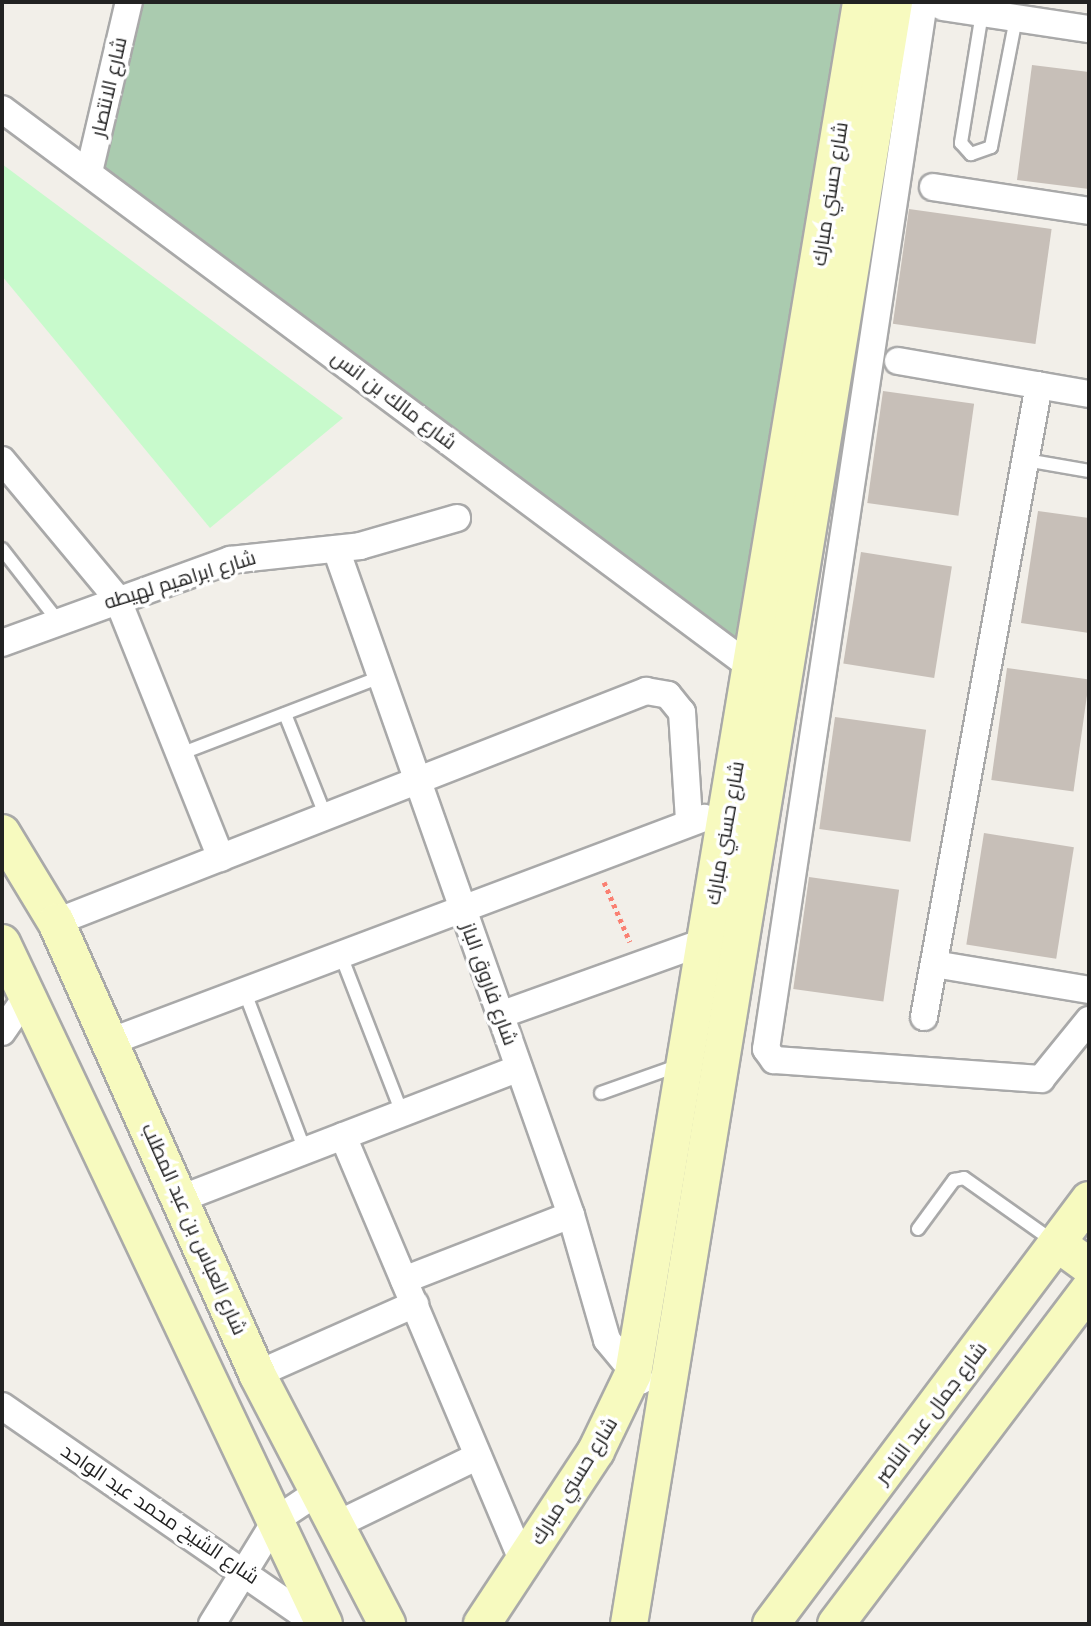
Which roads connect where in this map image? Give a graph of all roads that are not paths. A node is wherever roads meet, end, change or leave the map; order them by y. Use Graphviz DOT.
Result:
graph roads {
  1 [pos="861,2"];
  2 [pos="894,2"];
  3 [pos="125,4"];
  4 [pos="934,4"];
  5 [pos="982,13"];
  6 [pos="1016,18"];
  7 [pos="1089,29"];
  8 [pos="2,109"];
  9 [pos="89,172"];
  10 [pos="933,187"];
  11 [pos="1089,211"];
  12 [pos="898,361"];
  13 [pos="1039,385"];
  14 [pos="1089,394"];
  15 [pos="2,460"];
  16 [pos="1026,460"];
  17 [pos="1089,471"];
  18 [pos="457,518"];
  19 [pos="2,549"];
  20 [pos="336,549"];
  21 [pos="117,598"];
  22 [pos="58,621"];
  23 [pos="2,643"];
  24 [pos="755,669"];
  25 [pos="381,677"];
  26 [pos="786,692"];
  27 [pos="285,714"];
  28 [pos="180,754"];
  29 [pos="416,781"];
  30 [pos="326,817"];
  31 [pos="689,819"];
  32 [pos="727,823"];
  33 [pos="2,833"];
  34 [pos="221,858"];
  35 [pos="461,907"];
  36 [pos="56,922"];
  37 [pos="707,941"];
  38 [pos="2,943"];
  39 [pos="340,953"];
  40 [pos="934,964"];
  41 [pos="15,987"];
  42 [pos="244,990"];
  43 [pos="1089,990"];
  44 [pos="500,1015"];
  45 [pos="924,1017"];
  46 [pos="1089,1020"];
  47 [pos="2,1032"];
  48 [pos="112,1041"];
  49 [pos="687,1063"];
  50 [pos="519,1068"];
  51 [pos="601,1093"];
  52 [pos="402,1113"];
  53 [pos="343,1136"];
  54 [pos="305,1151"];
  55 [pos="180,1199"];
  56 [pos="1089,1200"];
  57 [pos="571,1215"];
  58 [pos="918,1229"];
  59 [pos="1057,1243"];
  60 [pos="1089,1266"];
  61 [pos="1089,1289"];
  62 [pos="409,1292"];
  63 [pos="257,1374"];
  64 [pos="633,1374"];
  65 [pos="665,1401"];
  66 [pos="2,1406"];
  67 [pos="478,1456"];
  68 [pos="315,1494"];
  69 [pos="276,1520"];
  70 [pos="332,1527"];
  71 [pos="523,1562"];
  72 [pos="246,1573"];
  73 [pos="212,1624"];
  74 [pos="317,1624"];
  75 [pos="324,1624"];
  76 [pos="387,1624"];
  77 [pos="482,1624"];
  78 [pos="629,1624"];
  79 [pos="771,1624"];
  80 [pos="836,1624"];
  1 -- 24 [label="street, شارع حسني مبارك"];
  2 -- 26 [label="street, شارع حسني مبارك"];
  3 -- 9 [label="street, شارع الانتصار"];
  4 -- 5 [label="street"];
  4 -- 46 [label="street"];
  5 -- 6 [label="street"];
  5 -- 6 [label="lane"];
  6 -- 7 [label="street"];
  8 -- 9 [label="street, شارع مالك بن انس"];
  9 -- 24 [label="street, شارع مالك بن انس"];
  10 -- 11 [label="street"];
  12 -- 13 [label="street"];
  13 -- 14 [label="street"];
  13 -- 16 [label="street"];
  15 -- 21 [label="street"];
  16 -- 17 [label="lane"];
  16 -- 40 [label="street"];
  18 -- 20 [label="street, شارع ابراهيم لهيطه"];
  19 -- 22 [label="lane"];
  20 -- 21 [label="street, شارع ابراهيم لهيطه"];
  20 -- 25 [label="street, شارع فاروق الباز"];
  21 -- 22 [label="street, شارع ابراهيم لهيطه"];
  21 -- 28 [label="street"];
  22 -- 23 [label="street, شارع ابراهيم لهيطه"];
  24 -- 26 [label="street, شارع مالك بن انس"];
  24 -- 32 [label="street, شارع حسني مبارك"];
  25 -- 27 [label="lane"];
  25 -- 29 [label="street, شارع فاروق الباز"];
  26 -- 65 [label="street, شارع حسني مبارك"];
  27 -- 28 [label="lane"];
  27 -- 30 [label="lane"];
  28 -- 34 [label="street"];
  29 -- 30 [label="street"];
  29 -- 31 [label="street"];
  29 -- 35 [label="street, شارع فاروق الباز"];
  30 -- 34 [label="street"];
  31 -- 32 [label="street"];
  31 -- 35 [label="street"];
  32 -- 37 [label="street, شارع حسني مبارك"];
  33 -- 36 [label="street, شارع العباس بن عبد المطلب"];
  34 -- 36 [label="street"];
  35 -- 39 [label="street"];
  35 -- 44 [label="street, شارع فاروق الباز"];
  36 -- 48 [label="street, شارع العباس بن عبد المطلب"];
  37 -- 44 [label="street"];
  37 -- 49 [label="street, شارع حسني مبارك"];
  38 -- 41 [label="street"];
  39 -- 42 [label="street"];
  39 -- 52 [label="lane"];
  40 -- 43 [label="street"];
  40 -- 45 [label="street"];
  41 -- 47 [label="street"];
  41 -- 69 [label="street"];
  42 -- 48 [label="street"];
  42 -- 54 [label="lane"];
  44 -- 50 [label="street, شارع فاروق الباز"];
  48 -- 55 [label="street, شارع العباس بن عبد المطلب"];
  49 -- 51 [label="lane"];
  49 -- 64 [label="street, شارع حسني مبارك"];
  50 -- 52 [label="street"];
  50 -- 57 [label="street, شارع فاروق الباز"];
  52 -- 53 [label="street"];
  53 -- 54 [label="street"];
  53 -- 62 [label="street"];
  54 -- 55 [label="street"];
  55 -- 63 [label="street, شارع العباس بن عبد المطلب"];
  56 -- 59 [label="street, شارع جمال عبد الناصر"];
  57 -- 62 [label="street"];
  57 -- 64 [label="street, شارع فاروق الباز"];
  58 -- 59 [label="lane"];
  59 -- 60 [label="street"];
  59 -- 79 [label="street, شارع جمال عبد الناصر"];
  61 -- 80 [label="street"];
  62 -- 63 [label="street"];
  62 -- 67 [label="street"];
  63 -- 68 [label="street, شارع العباس بن عبد المطلب"];
  64 -- 65 [label="street, شارع فاروق الباز"];
  64 -- 71 [label="street, شارع حسني مبارك"];
  65 -- 78 [label="street, شارع حسني مبارك"];
  66 -- 72 [label="street, شارع الشيخ محمد عبد الواحد"];
  67 -- 70 [label="street"];
  67 -- 71 [label="street"];
  68 -- 69 [label="street"];
  68 -- 70 [label="street, شارع العباس بن عبد المطلب"];
  69 -- 72 [label="street"];
  69 -- 75 [label="street"];
  70 -- 76 [label="street, شارع العباس بن عبد المطلب"];
  71 -- 77 [label="street, شارع حسني مبارك"];
  72 -- 73 [label="street"];
  72 -- 74 [label="street, شارع الشيخ محمد عبد الواحد"];
}
